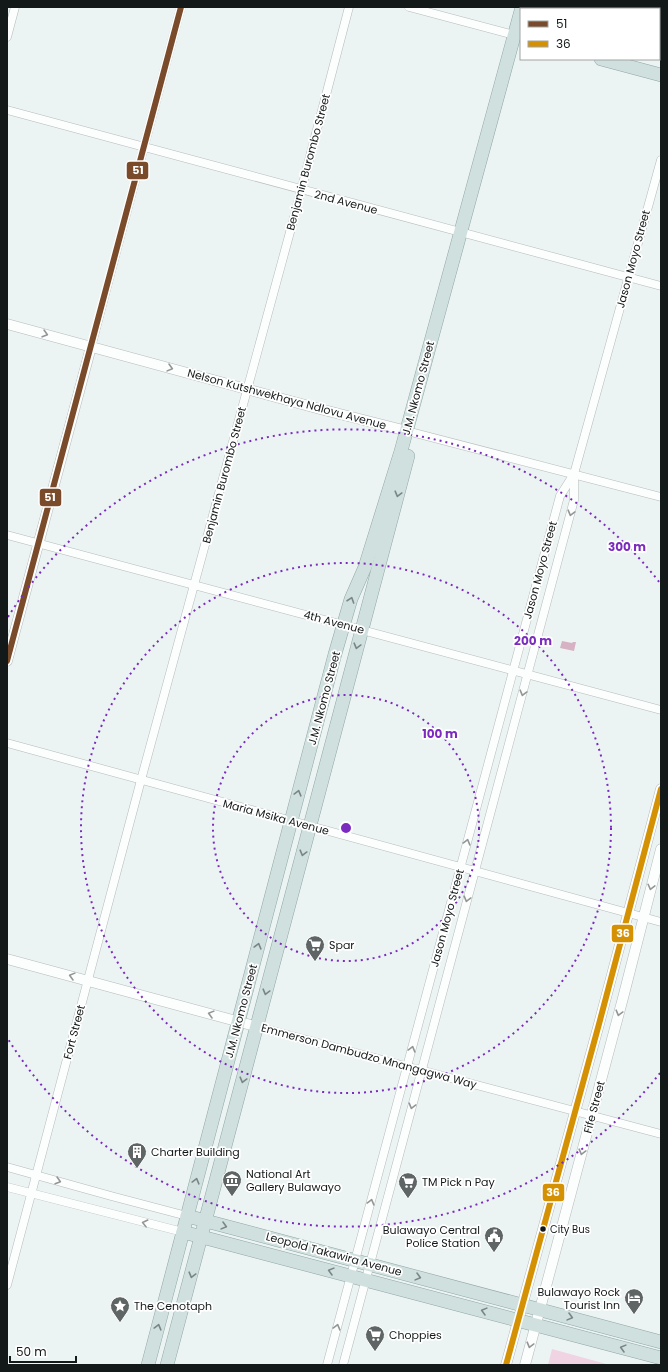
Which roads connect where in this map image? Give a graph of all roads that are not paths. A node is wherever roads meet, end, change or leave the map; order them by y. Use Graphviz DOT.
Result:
graph roads {
  1 [pos="15,7"];
  2 [pos="181,7"];
  3 [pos="349,7"];
  4 [pos="409,7"];
  5 [pos="519,36"];
  6 [pos="7,37"];
  7 [pos="605,60"];
  8 [pos="661,75"];
  9 [pos="7,110"];
  10 [pos="144,147"];
  11 [pos="661,160"];
  12 [pos="301,190"];
  13 [pos="464,233"];
  14 [pos="628,278"];
  15 [pos="661,286"];
  16 [pos="7,324"];
  17 [pos="91,347"];
  18 [pos="247,389"];
  19 [pos="411,432"];
  20 [pos="574,474"];
  21 [pos="661,497"];
  22 [pos="7,535"];
  23 [pos="38,544"];
  24 [pos="194,585"];
  25 [pos="344,624"];
  26 [pos="362,629"];
  27 [pos="7,661"];
  28 [pos="513,670"];
  29 [pos="528,674"];
  30 [pos="661,710"];
  31 [pos="7,743"];
  32 [pos="141,780"];
  33 [pos="661,789"];
  34 [pos="291,821"];
  35 [pos="310,826"];
  36 [pos="661,849"];
  37 [pos="460,867"];
  38 [pos="475,871"];
  39 [pos="628,913"];
  40 [pos="644,917"];
  41 [pos="661,922"];
  42 [pos="7,959"];
  43 [pos="88,980"];
  44 [pos="238,1021"];
  45 [pos="260,1027"];
  46 [pos="407,1066"];
  47 [pos="422,1070"];
  48 [pos="575,1111"];
  49 [pos="592,1116"];
  50 [pos="661,1134"];
  51 [pos="7,1167"];
  52 [pos="36,1175"];
  53 [pos="7,1187"];
  54 [pos="31,1194"];
  55 [pos="187,1216"];
  56 [pos="206,1221"];
  57 [pos="183,1232"];
  58 [pos="202,1237"];
  59 [pos="355,1260"];
  60 [pos="370,1264"];
  61 [pos="351,1276"];
  62 [pos="365,1280"];
  63 [pos="7,1285"];
  64 [pos="522,1304"];
  65 [pos="540,1309"];
  66 [pos="518,1320"];
  67 [pos="536,1325"];
  68 [pos="661,1342"];
  69 [pos="661,1358"];
  70 [pos="148,1365"];
  71 [pos="167,1365"];
  72 [pos="327,1365"];
  73 [pos="343,1365"];
  74 [pos="506,1365"];
  75 [pos="525,1365"];
  1 -- 6 [label="street"];
  2 -- 10 [label="street"];
  3 -- 12 [label="street, Benjamin Burombo Street"];
  4 -- 5 [label="street"];
  5 -- 13 [label="highway, J.M. Nkomo Street"];
  7 -- 8 [label="highway"];
  9 -- 10 [label="street, 2nd Avenue"];
  10 -- 12 [label="street, 2nd Avenue"];
  10 -- 17 [label="street"];
  11 -- 14 [label="street, Jason Moyo Street"];
  12 -- 13 [label="street, 2nd Avenue"];
  12 -- 18 [label="street, Benjamin Burombo Street"];
  13 -- 14 [label="street, 2nd Avenue"];
  13 -- 19 [label="highway, J.M. Nkomo Street"];
  14 -- 15 [label="street, 2nd Avenue"];
  14 -- 20 [label="street, Jason Moyo Street"];
  16 -- 17 [label="street, Nelson Kutshwekhaya Ndlovu Avenue, one-way"];
  17 -- 18 [label="street, Nelson Kutshwekhaya Ndlovu Avenue, one-way"];
  17 -- 23 [label="street"];
  18 -- 19 [label="street, Nelson Kutshwekhaya Ndlovu Avenue"];
  18 -- 24 [label="street, Benjamin Burombo Street"];
  19 -- 20 [label="street, Nelson Kutshwekhaya Ndlovu Avenue"];
  25 -- 19 [label="highway, J.M. Nkomo Street, one-way"];
  19 -- 26 [label="highway, J.M. Nkomo Street, one-way"];
  20 -- 21 [label="street, Nelson Kutshwekhaya Ndlovu Avenue"];
  20 -- 28 [label="street, Jason Moyo Street"];
  20 -- 29 [label="street, Jason Moyo Street, one-way"];
  22 -- 23 [label="street, 4th Avenue"];
  23 -- 24 [label="street, 4th Avenue"];
  23 -- 27 [label="street"];
  24 -- 25 [label="street, 4th Avenue"];
  24 -- 32 [label="street, Benjamin Burombo Street"];
  25 -- 26 [label="street, 4th Avenue"];
  34 -- 25 [label="highway, J.M. Nkomo Street, one-way"];
  26 -- 28 [label="street, 4th Avenue"];
  26 -- 35 [label="highway, J.M. Nkomo Street, one-way"];
  28 -- 29 [label="street, 4th Avenue"];
  37 -- 28 [label="street, Jason Moyo Street, one-way"];
  29 -- 30 [label="street, 4th Avenue"];
  29 -- 38 [label="street, Jason Moyo Street, one-way"];
  31 -- 32 [label="street, Maria Msika Avenue"];
  32 -- 34 [label="street, Maria Msika Avenue"];
  32 -- 43 [label="street, Fort Street"];
  33 -- 39 [label="street, Fife Street"];
  34 -- 35 [label="street, Maria Msika Avenue"];
  44 -- 34 [label="highway, J.M. Nkomo Street, one-way"];
  35 -- 37 [label="street, Maria Msika Avenue"];
  35 -- 45 [label="highway, J.M. Nkomo Street, one-way"];
  36 -- 40 [label="street, Fife Street, one-way"];
  37 -- 38 [label="street, Maria Msika Avenue"];
  46 -- 37 [label="street, Jason Moyo Street, one-way"];
  38 -- 39 [label="street, Maria Msika Avenue"];
  38 -- 47 [label="street, Jason Moyo Street, one-way"];
  39 -- 40 [label="street, Maria Msika Avenue"];
  39 -- 48 [label="street, Fife Street"];
  40 -- 41 [label="street, Maria Msika Avenue"];
  40 -- 49 [label="street, Fife Street, one-way"];
  43 -- 42 [label="street, Emmerson Dambudzo Mnangagwa Way, one-way"];
  44 -- 43 [label="street, Emmerson Dambudzo Mnangagwa Way, one-way"];
  43 -- 52 [label="street, Fort Street"];
  44 -- 45 [label="street, Emmerson Dambudzo Mnangagwa Way"];
  55 -- 44 [label="highway, J.M. Nkomo Street, one-way"];
  45 -- 46 [label="street, Emmerson Dambudzo Mnangagwa Way"];
  45 -- 56 [label="highway, J.M. Nkomo Street, one-way"];
  46 -- 47 [label="street, Emmerson Dambudzo Mnangagwa Way"];
  59 -- 46 [label="street, Jason Moyo Street, one-way"];
  47 -- 48 [label="street, Emmerson Dambudzo Mnangagwa Way"];
  47 -- 60 [label="street, Jason Moyo Street, one-way"];
  48 -- 49 [label="street, Emmerson Dambudzo Mnangagwa Way"];
  48 -- 64 [label="street, Fife Street"];
  49 -- 50 [label="street, Emmerson Dambudzo Mnangagwa Way"];
  49 -- 65 [label="street, Fife Street, one-way"];
  51 -- 52 [label="street, Leopold Takawira Avenue"];
  52 -- 54 [label="street, Fort Street"];
  52 -- 55 [label="street, Leopold Takawira Avenue, one-way"];
  53 -- 54 [label="street, Leopold Takawira Avenue"];
  57 -- 54 [label="street, Leopold Takawira Avenue, one-way"];
  54 -- 63 [label="street, Fort Street"];
  55 -- 56 [label="highway, Leopold Takawira Avenue"];
  55 -- 57 [label="highway, J.M. Nkomo Street"];
  56 -- 58 [label="highway, J.M. Nkomo Street"];
  56 -- 59 [label="highway, Leopold Takawira Avenue, one-way"];
  57 -- 58 [label="highway, Leopold Takawira Avenue"];
  70 -- 57 [label="highway, J.M. Nkomo Street, one-way"];
  61 -- 58 [label="highway, Leopold Takawira Avenue, one-way"];
  58 -- 71 [label="highway, J.M. Nkomo Street, one-way"];
  59 -- 60 [label="highway, Leopold Takawira Avenue"];
  59 -- 61 [label="street, Jason Moyo Street"];
  60 -- 62 [label="street, Jason Moyo Street"];
  60 -- 64 [label="highway, Leopold Takawira Avenue, one-way"];
  61 -- 62 [label="highway, Leopold Takawira Avenue"];
  72 -- 61 [label="street, Jason Moyo Street, one-way"];
  66 -- 62 [label="highway, Leopold Takawira Avenue, one-way"];
  62 -- 73 [label="street, Jason Moyo Street"];
  64 -- 65 [label="highway, Leopold Takawira Avenue"];
  64 -- 66 [label="street, Fife Street"];
  65 -- 67 [label="street, Fife Street"];
  65 -- 68 [label="highway, Leopold Takawira Avenue, one-way"];
  66 -- 67 [label="highway, Leopold Takawira Avenue"];
  66 -- 74 [label="street, Fife Street"];
  69 -- 67 [label="highway, Leopold Takawira Avenue, one-way"];
  67 -- 75 [label="street, Fife Street, one-way"];
}
